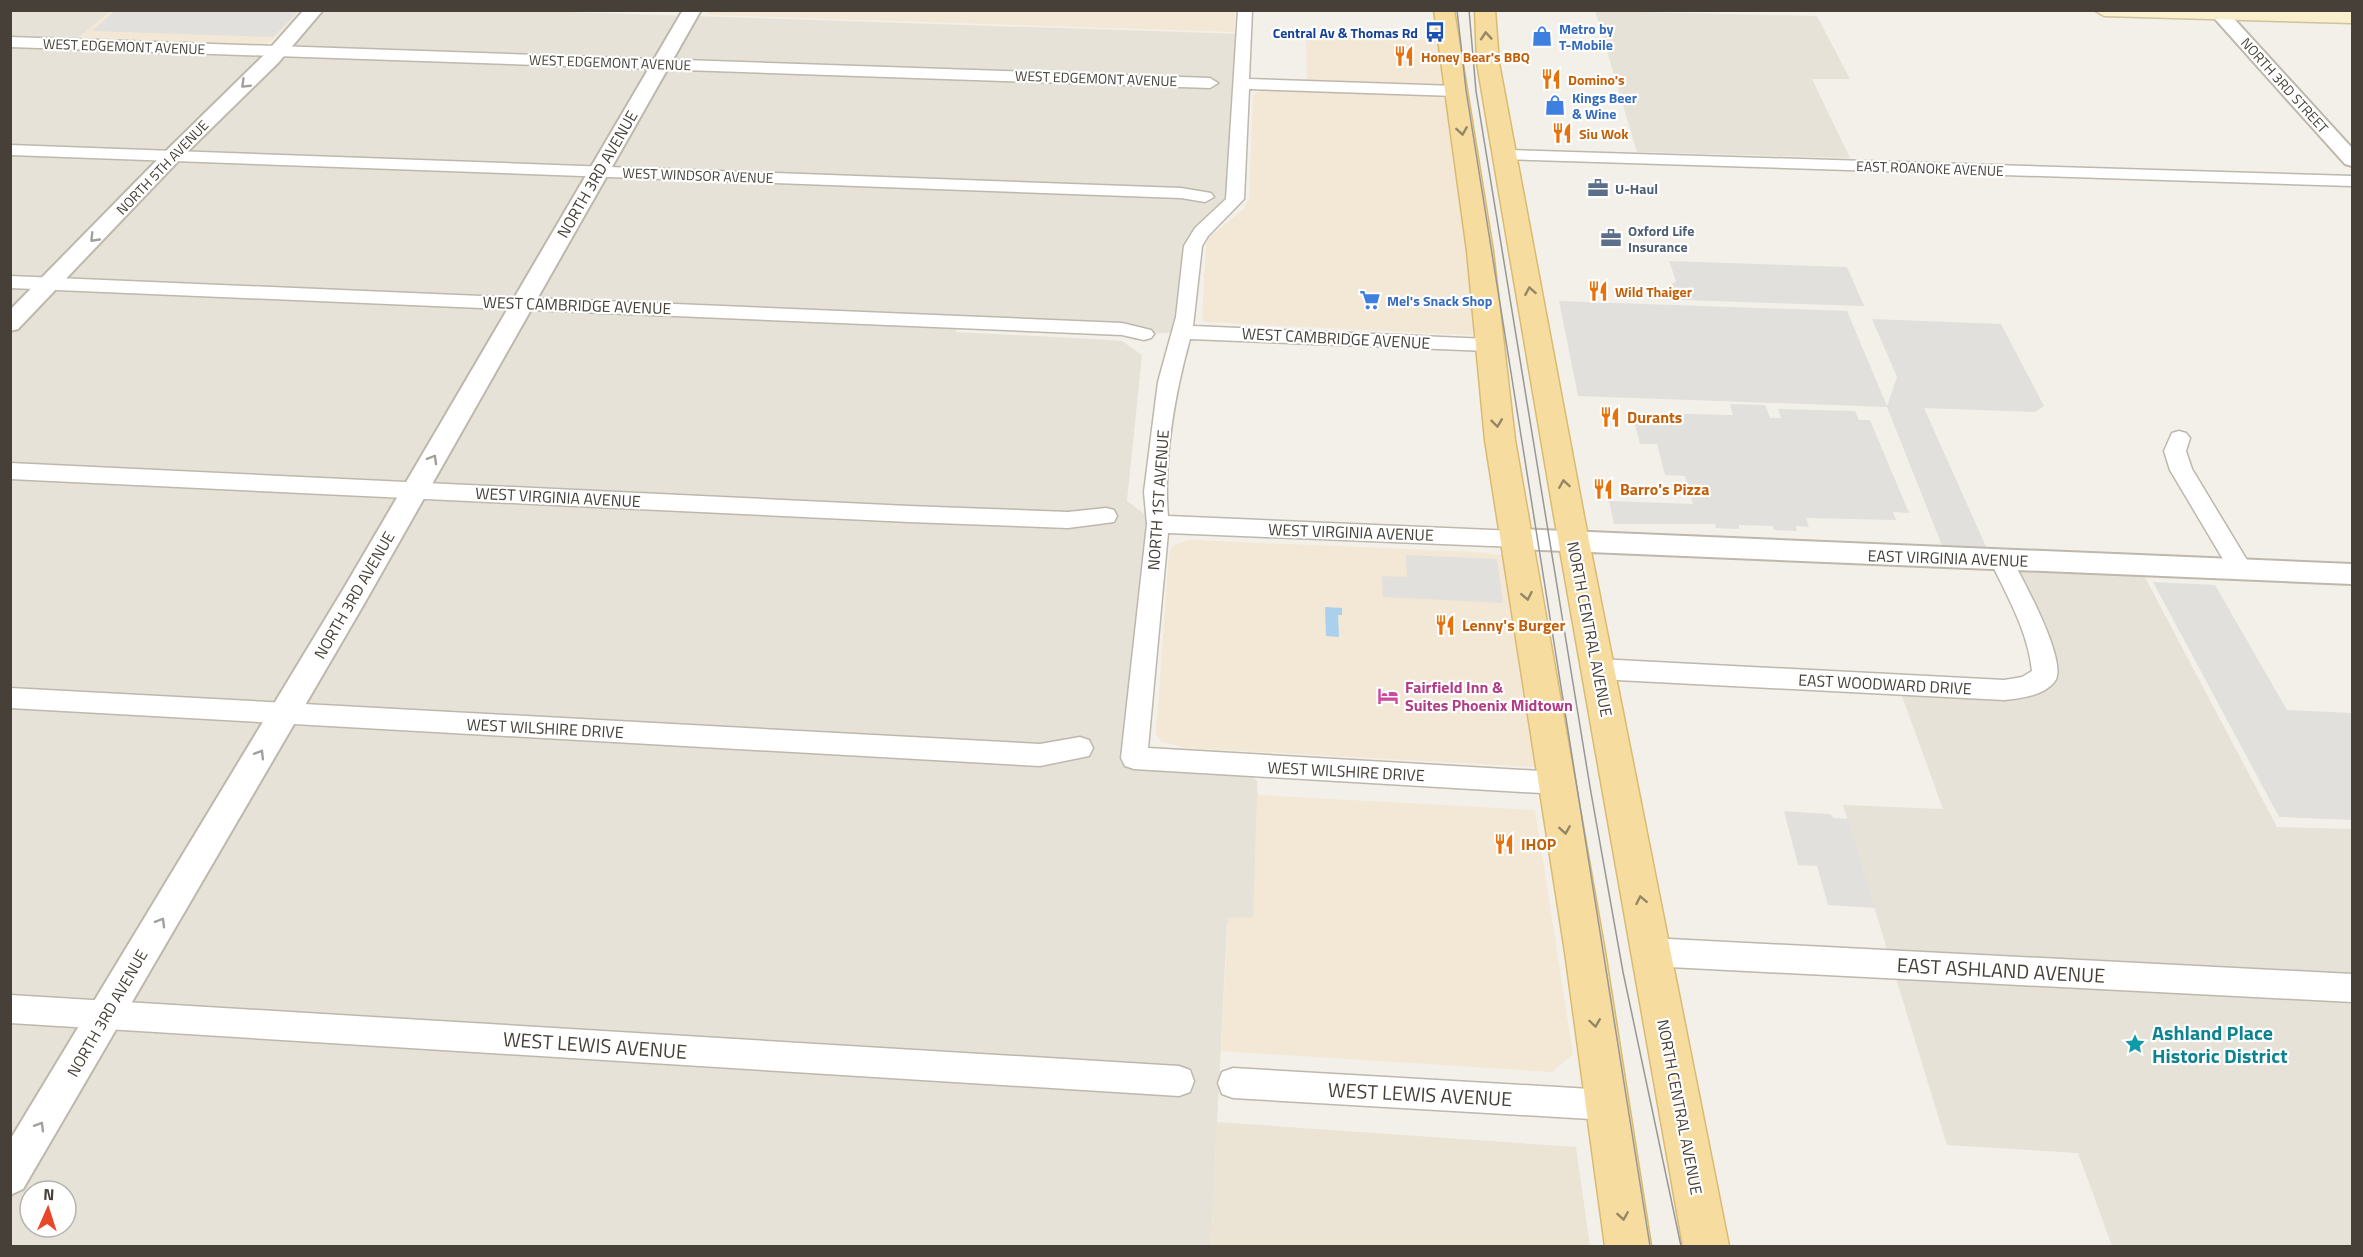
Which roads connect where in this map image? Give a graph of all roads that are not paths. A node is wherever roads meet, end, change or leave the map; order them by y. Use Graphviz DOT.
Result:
graph roads {
  1 [pos="314,10"];
  2 [pos="692,10"];
  3 [pos="1245,10"];
  4 [pos="1444,10"];
  5 [pos="1485,10"];
  6 [pos="2104,10"];
  7 [pos="2217,12"];
  8 [pos="2352,17"];
  9 [pos="10,42"];
  10 [pos="279,51"];
  11 [pos="661,63"];
  12 [pos="1210,83"];
  13 [pos="1242,84"];
  14 [pos="1456,91"];
  15 [pos="10,150"];
  16 [pos="173,155"];
  17 [pos="1507,155"];
  18 [pos="2352,160"];
  19 [pos="599,171"];
  20 [pos="2352,181"];
  21 [pos="1204,197"];
  22 [pos="10,282"];
  23 [pos="50,284"];
  24 [pos="523,303"];
  25 [pos="10,324"];
  26 [pos="1184,332"];
  27 [pos="1144,334"];
  28 [pos="1488,345"];
  29 [pos="2179,438"];
  30 [pos="10,471"];
  31 [pos="415,489"];
  32 [pos="1106,516"];
  33 [pos="1158,524"];
  34 [pos="1545,540"];
  35 [pos="2001,561"];
  36 [pos="2241,570"];
  37 [pos="2352,574"];
  38 [pos="1598,669"];
  39 [pos="10,698"];
  40 [pos="284,714"];
  41 [pos="1080,748"];
  42 [pos="1134,758"];
  43 [pos="1557,783"];
  44 [pos="1650,952"];
  45 [pos="2352,988"];
  46 [pos="10,1009"];
  47 [pos="106,1015"];
  48 [pos="1179,1081"];
  49 [pos="1233,1083"];
  50 [pos="1606,1105"];
  51 [pos="10,1176"];
  52 [pos="1628,1246"];
  53 [pos="1706,1246"];
  1 -- 10 [label="street, NORTH 5TH AVENUE"];
  2 -- 11 [label="street, NORTH 3RD AVENUE"];
  3 -- 13 [label="street, NORTH 1ST AVENUE"];
  4 -- 14 [label="main road, NORTH CENTRAL AVENUE"];
  17 -- 5 [label="main road, NORTH CENTRAL AVENUE, one-way"];
  6 -- 7 [label="main road"];
  7 -- 8 [label="main road"];
  7 -- 18 [label="street, NORTH 3RD STREET"];
  9 -- 10 [label="street, WEST EDGEMONT AVENUE"];
  10 -- 11 [label="street, WEST EDGEMONT AVENUE"];
  10 -- 16 [label="street, NORTH 5TH AVENUE, one-way"];
  11 -- 12 [label="street, WEST EDGEMONT AVENUE"];
  11 -- 19 [label="street, NORTH 3RD AVENUE"];
  13 -- 14 [label="street"];
  13 -- 26 [label="street, NORTH 1ST AVENUE"];
  14 -- 28 [label="main road, NORTH CENTRAL AVENUE, one-way"];
  15 -- 16 [label="street, WEST WINDSOR AVENUE"];
  16 -- 19 [label="street, WEST WINDSOR AVENUE"];
  16 -- 23 [label="street, NORTH 5TH AVENUE, one-way"];
  17 -- 20 [label="street, EAST ROANOKE AVENUE"];
  34 -- 17 [label="main road, NORTH CENTRAL AVENUE, one-way"];
  19 -- 21 [label="street, WEST WINDSOR AVENUE"];
  19 -- 24 [label="street, NORTH 3RD AVENUE"];
  22 -- 23 [label="street, WEST CAMBRIDGE AVENUE"];
  23 -- 24 [label="street, WEST CAMBRIDGE AVENUE"];
  23 -- 25 [label="street, NORTH 5TH AVENUE"];
  24 -- 27 [label="street, WEST CAMBRIDGE AVENUE"];
  31 -- 24 [label="street, NORTH 3RD AVENUE, one-way"];
  26 -- 28 [label="street, WEST CAMBRIDGE AVENUE"];
  26 -- 33 [label="street, NORTH 1ST AVENUE"];
  28 -- 34 [label="main road, NORTH CENTRAL AVENUE, one-way"];
  29 -- 36 [label="street"];
  30 -- 31 [label="street, WEST VIRGINIA AVENUE"];
  31 -- 32 [label="street, WEST VIRGINIA AVENUE"];
  31 -- 40 [label="street, NORTH 3RD AVENUE"];
  33 -- 34 [label="street, WEST VIRGINIA AVENUE"];
  33 -- 42 [label="street, NORTH 1ST AVENUE"];
  34 -- 35 [label="street, EAST VIRGINIA AVENUE"];
  34 -- 38 [label="main road, NORTH CENTRAL AVENUE"];
  34 -- 43 [label="main road, NORTH CENTRAL AVENUE, one-way"];
  35 -- 36 [label="street, EAST VIRGINIA AVENUE"];
  35 -- 38 [label="street, EAST WOODWARD DRIVE"];
  36 -- 37 [label="street, EAST VIRGINIA AVENUE"];
  44 -- 38 [label="main road, NORTH CENTRAL AVENUE, one-way"];
  39 -- 40 [label="street, WEST WILSHIRE DRIVE"];
  40 -- 41 [label="street, WEST WILSHIRE DRIVE"];
  47 -- 40 [label="street, NORTH 3RD AVENUE, one-way"];
  42 -- 43 [label="street, WEST WILSHIRE DRIVE"];
  43 -- 50 [label="main road, NORTH CENTRAL AVENUE, one-way"];
  44 -- 45 [label="street, EAST ASHLAND AVENUE"];
  44 -- 53 [label="main road, NORTH CENTRAL AVENUE"];
  46 -- 47 [label="street, WEST LEWIS AVENUE"];
  47 -- 48 [label="street, WEST LEWIS AVENUE"];
  51 -- 47 [label="street, NORTH 3RD AVENUE, one-way"];
  49 -- 50 [label="street, WEST LEWIS AVENUE"];
  50 -- 52 [label="main road, NORTH CENTRAL AVENUE, one-way"];
}
